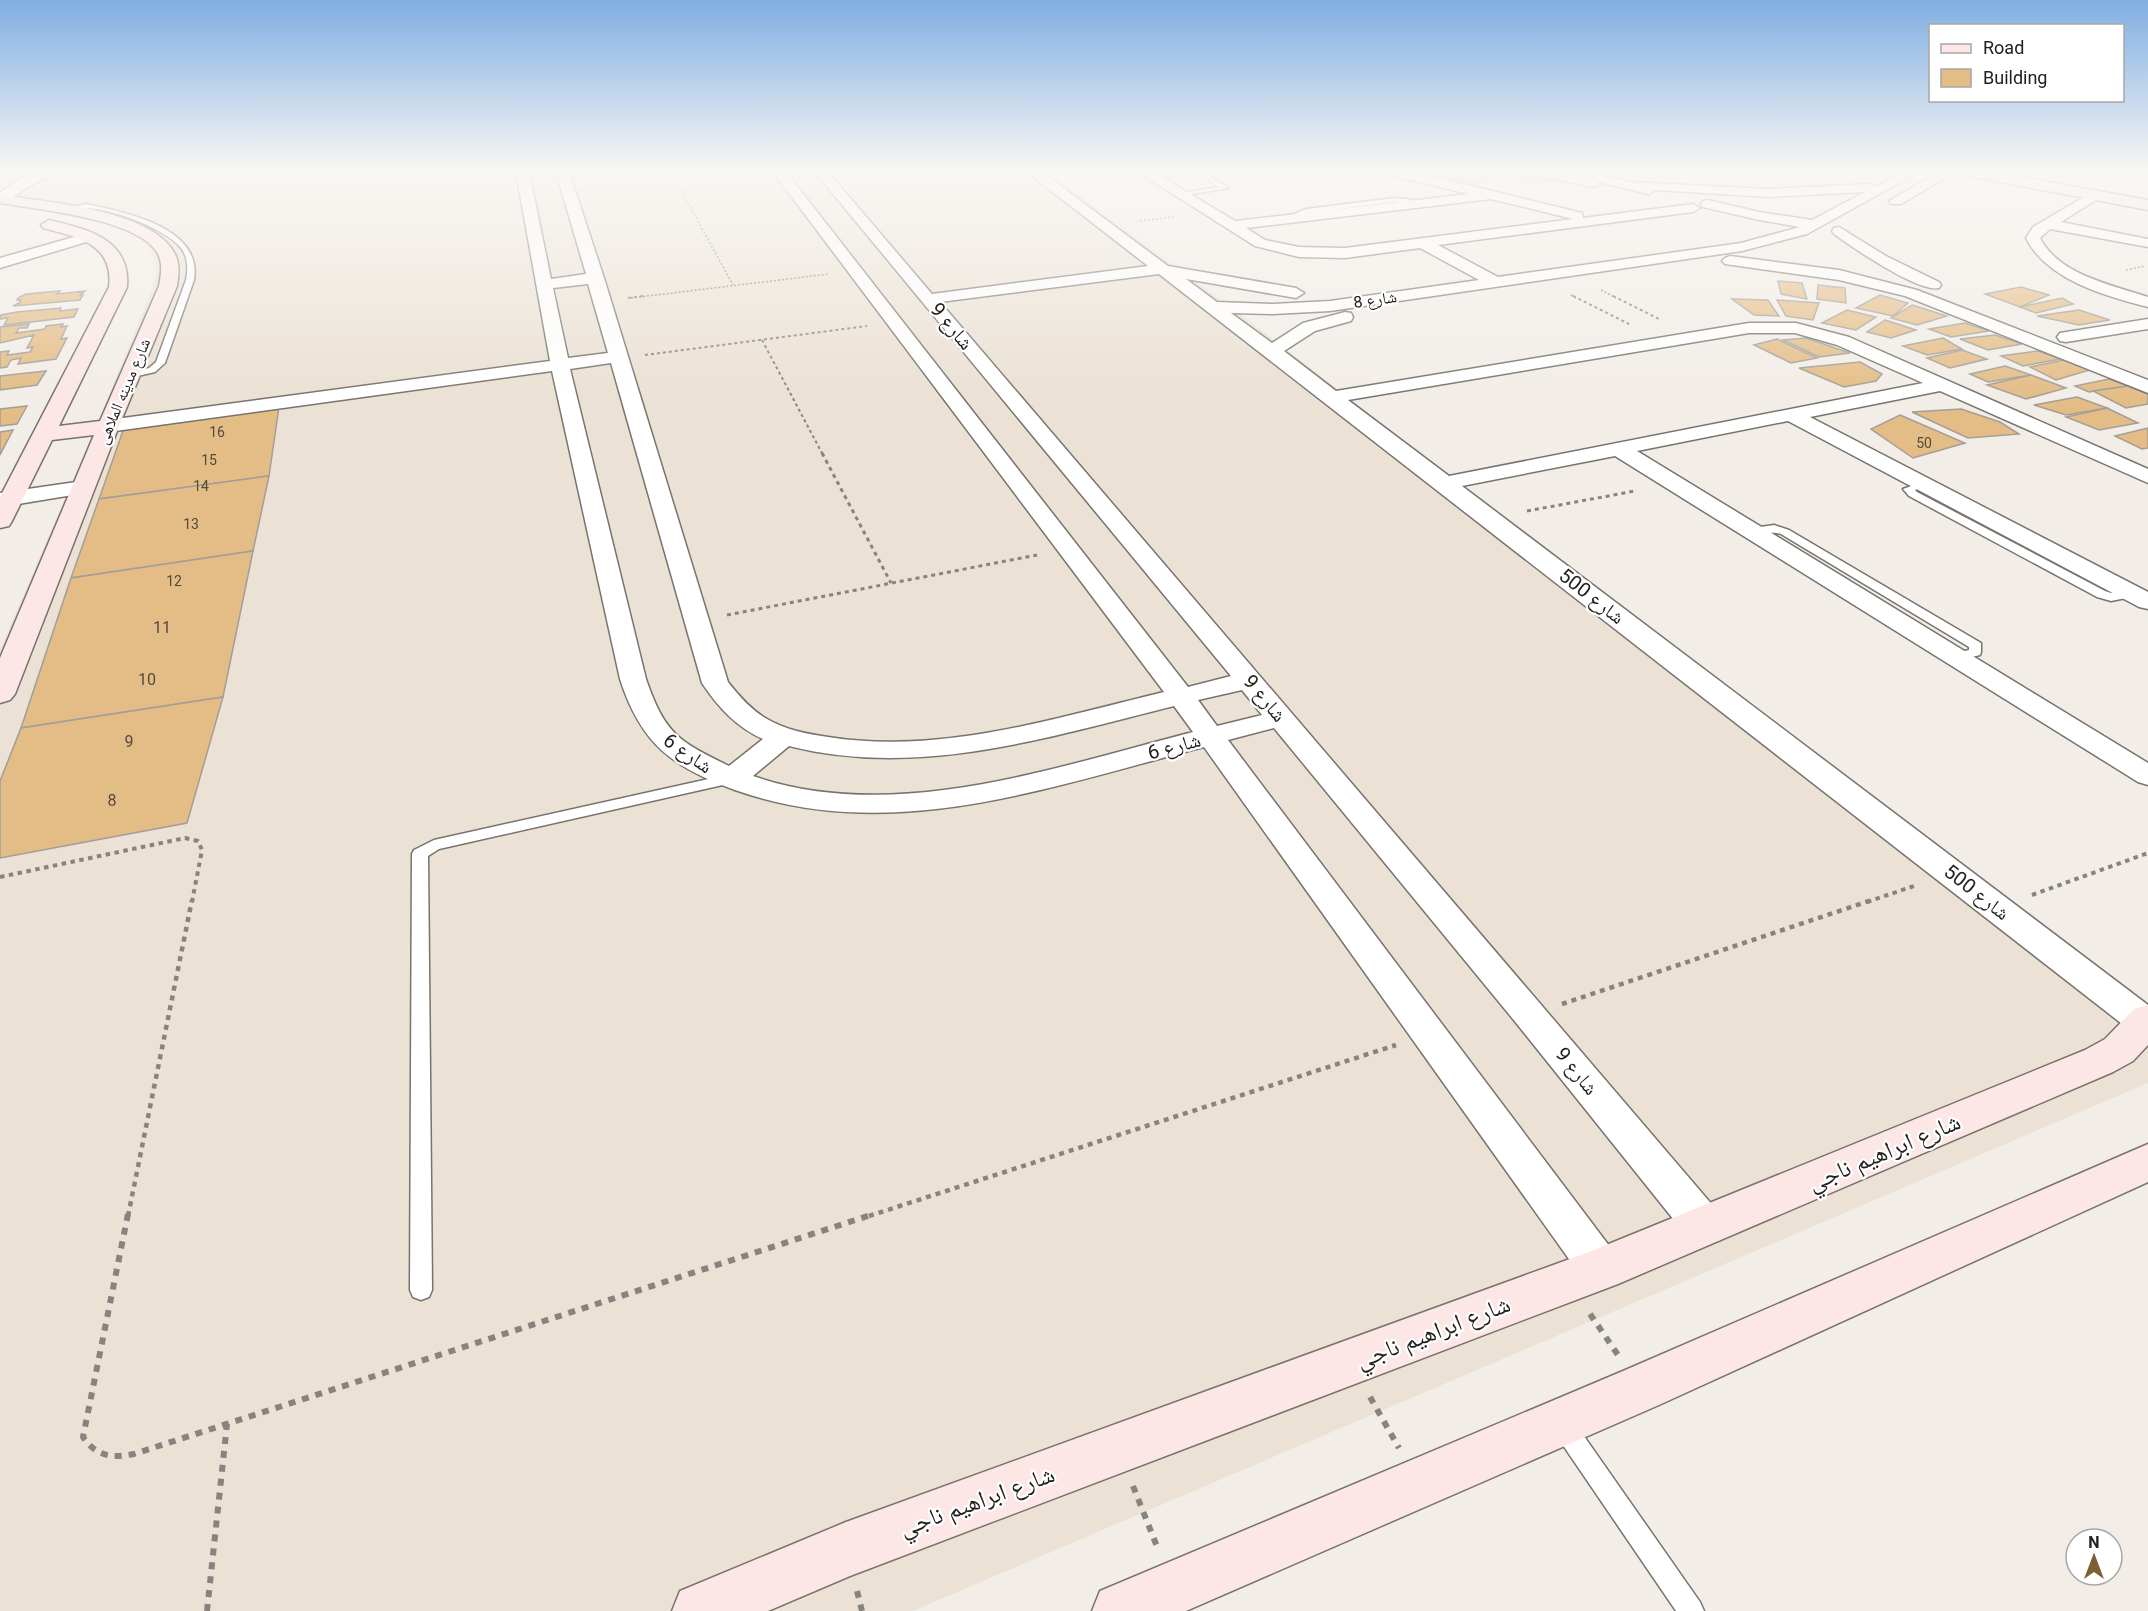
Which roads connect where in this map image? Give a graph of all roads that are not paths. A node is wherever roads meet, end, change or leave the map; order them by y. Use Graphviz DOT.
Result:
graph roads {
  1 [pos="54,247"];
  2 [pos="104,247"];
  3 [pos="163,247"];
  4 [pos="537,247"];
  5 [pos="586,247"];
  6 [pos="857,247"];
  7 [pos="857,247"];
  8 [pos="1128,247"];
  9 [pos="1278,247"];
  10 [pos="1390,247"];
  11 [pos="1430,247"];
  12 [pos="1730,247"];
  13 [pos="1786,247"];
  14 [pos="1856,247"];
  15 [pos="2036,247"];
  16 [pos="862,254"];
  17 [pos="1653,260"];
  18 [pos="1730,261"];
  19 [pos="0,263"];
  20 [pos="1673,269"];
  21 [pos="1167,280"];
  22 [pos="1495,282"];
  23 [pos="544,284"];
  24 [pos="600,289"];
  25 [pos="1378,299"];
  26 [pos="2148,302"];
  27 [pos="1213,307"];
  28 [pos="945,309"];
  29 [pos="2148,324"];
  30 [pos="2066,337"];
  31 [pos="583,350"];
  32 [pos="1272,351"];
  33 [pos="2148,369"];
  34 [pos="1943,385"];
  35 [pos="2148,387"];
  36 [pos="1333,397"];
  37 [pos="141,401"];
  38 [pos="117,404"];
  39 [pos="96,407"];
  40 [pos="75,410"];
  41 [pos="54,412"];
  42 [pos="1791,415"];
  43 [pos="108,426"];
  44 [pos="42,435"];
  45 [pos="1619,449"];
  46 [pos="2148,477"];
  47 [pos="1445,483"];
  48 [pos="83,488"];
  49 [pos="6,499"];
  50 [pos="0,521"];
  51 [pos="2140,597"];
  52 [pos="1249,680"];
  53 [pos="0,694"];
  54 [pos="1181,696"];
  55 [pos="1281,718"];
  56 [pos="1211,736"];
  57 [pos="783,737"];
  58 [pos="2148,747"];
  59 [pos="2118,756"];
  60 [pos="2148,776"];
  61 [pos="731,779"];
  62 [pos="2147,1023"];
  63 [pos="2148,1162"];
  64 [pos="1705,1227"];
  65 [pos="1584,1275"];
  66 [pos="422,1290"];
  67 [pos="1561,1422"];
  68 [pos="700,1611"];
  69 [pos="1120,1611"];
  70 [pos="1691,1611"];
  1 -- 19 [label="street"];
  2 -- 41 [label="street"];
  3 -- 38 [label="street, شارع مدينه الملاهى"];
  4 -- 23 [label="street, شارع 6"];
  5 -- 24 [label="street, شارع 6"];
  6 -- 16 [label="street, شارع 9"];
  7 -- 16 [label="street, شارع 9"];
  8 -- 21 [label="street, شارع 500"];
  9 -- 10 [label="street"];
  11 -- 22 [label="street"];
  12 -- 17 [label="street, شارع 8"];
  13 -- 18 [label="street, شارع 8"];
  14 -- 30 [label="street"];
  15 -- 26 [label="street"];
  16 -- 28 [label="street, شارع 9"];
  16 -- 54 [label="street, شارع 9"];
  17 -- 20 [label="street"];
  17 -- 22 [label="street, شارع 8"];
  18 -- 20 [label="street, شارع 8"];
  18 -- 35 [label="street"];
  20 -- 32 [label="street, شارع 8"];
  21 -- 25 [label="street"];
  21 -- 27 [label="street, شارع 500"];
  21 -- 28 [label="street"];
  22 -- 25 [label="street, شارع 8"];
  23 -- 24 [label="street"];
  23 -- 31 [label="street, شارع 6"];
  24 -- 31 [label="street, شارع 6"];
  25 -- 27 [label="street, شارع 8"];
  27 -- 32 [label="street, شارع 500"];
  28 -- 52 [label="street, شارع 9"];
  29 -- 30 [label="street"];
  30 -- 33 [label="street"];
  31 -- 43 [label="street"];
  31 -- 57 [label="street, شارع 6"];
  31 -- 61 [label="street, شارع 6"];
  32 -- 36 [label="street, شارع 500"];
  34 -- 36 [label="street"];
  34 -- 42 [label="street"];
  34 -- 46 [label="street"];
  36 -- 47 [label="street, شارع 500"];
  37 -- 38 [label="street"];
  38 -- 39 [label="street"];
  38 -- 43 [label="street, شارع مدينه الملاهى"];
  40 -- 41 [label="street"];
  41 -- 44 [label="street"];
  42 -- 45 [label="street"];
  42 -- 51 [label="street"];
  43 -- 44 [label="street"];
  43 -- 48 [label="street, شارع مدينه الملاهى"];
  44 -- 49 [label="street"];
  45 -- 47 [label="street"];
  45 -- 59 [label="street"];
  47 -- 62 [label="street, شارع 500"];
  48 -- 49 [label="street"];
  48 -- 53 [label="street, شارع مدينه الملاهى"];
  49 -- 50 [label="street"];
  52 -- 54 [label="street, شارع 6"];
  52 -- 55 [label="street, شارع 9"];
  54 -- 56 [label="street, شارع 9"];
  54 -- 57 [label="street, شارع 6"];
  55 -- 56 [label="street, شارع 6"];
  55 -- 64 [label="street, شارع 9"];
  56 -- 61 [label="street, شارع 6"];
  56 -- 65 [label="street, شارع 9"];
  57 -- 61 [label="street"];
  58 -- 59 [label="street"];
  59 -- 60 [label="street"];
  61 -- 66 [label="lane"];
  62 -- 64 [label="street, شارع ابراهيم ناجي"];
  63 -- 67 [label="street"];
  64 -- 65 [label="street, شارع ابراهيم ناجي"];
  65 -- 68 [label="street, شارع ابراهيم ناجي"];
  67 -- 69 [label="street"];
  67 -- 70 [label="lane"];
}
